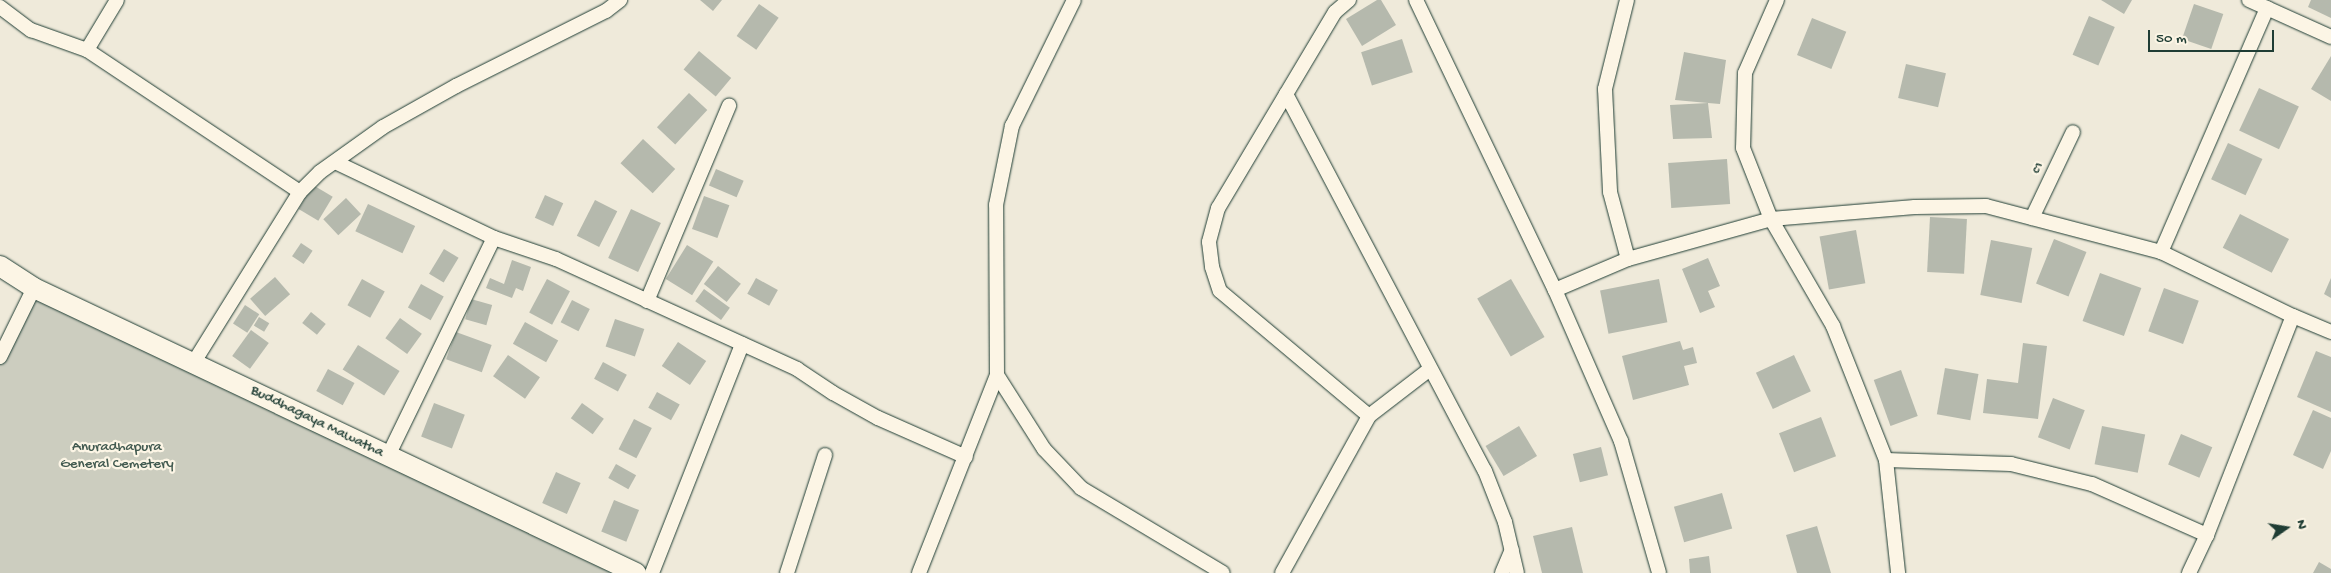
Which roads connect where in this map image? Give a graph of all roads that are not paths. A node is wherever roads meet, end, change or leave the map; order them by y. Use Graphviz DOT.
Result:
graph roads {
  1 [pos="117,0"];
  2 [pos="620,0"];
  3 [pos="1074,0"];
  4 [pos="1349,0"];
  5 [pos="1416,0"];
  6 [pos="1627,0"];
  7 [pos="1777,0"];
  8 [pos="2249,0"];
  9 [pos="0,7"];
  10 [pos="2267,8"];
  11 [pos="2331,37"];
  12 [pos="87,50"];
  13 [pos="1286,94"];
  14 [pos="729,106"];
  15 [pos="2073,132"];
  16 [pos="335,162"];
  17 [pos="300,192"];
  18 [pos="2032,218"];
  19 [pos="1770,219"];
  20 [pos="494,238"];
  21 [pos="2161,252"];
  22 [pos="1628,259"];
  23 [pos="0,266"];
  24 [pos="34,288"];
  25 [pos="1556,290"];
  26 [pos="648,300"];
  27 [pos="2292,316"];
  28 [pos="2331,332"];
  29 [pos="742,344"];
  30 [pos="0,356"];
  31 [pos="194,362"];
  32 [pos="1430,369"];
  33 [pos="997,375"];
  34 [pos="1369,416"];
  35 [pos="825,455"];
  36 [pos="388,456"];
  37 [pos="966,457"];
  38 [pos="1886,460"];
  39 [pos="2207,535"];
  40 [pos="1512,550"];
  41 [pos="636,573"];
  42 [pos="652,573"];
  43 [pos="787,573"];
  44 [pos="919,573"];
  45 [pos="1222,573"];
  46 [pos="1282,573"];
  47 [pos="1502,573"];
  48 [pos="1517,573"];
  49 [pos="1658,573"];
  50 [pos="1898,573"];
  51 [pos="2189,573"];
  1 -- 12 [label="street"];
  2 -- 16 [label="street"];
  3 -- 33 [label="street"];
  4 -- 13 [label="street"];
  5 -- 25 [label="street"];
  6 -- 22 [label="street"];
  7 -- 19 [label="street"];
  8 -- 10 [label="street"];
  9 -- 12 [label="street"];
  10 -- 11 [label="street"];
  10 -- 21 [label="street"];
  12 -- 17 [label="street"];
  13 -- 32 [label="street"];
  13 -- 34 [label="street"];
  14 -- 26 [label="street"];
  15 -- 18 [label="street, c1"];
  16 -- 17 [label="street"];
  16 -- 20 [label="street"];
  17 -- 31 [label="street"];
  18 -- 19 [label="street"];
  18 -- 21 [label="street"];
  19 -- 22 [label="street"];
  19 -- 38 [label="street"];
  20 -- 26 [label="street"];
  20 -- 36 [label="street"];
  21 -- 27 [label="street"];
  22 -- 25 [label="street"];
  23 -- 24 [label="main road, Buddhagaya Mawatha"];
  24 -- 30 [label="street"];
  24 -- 31 [label="main road, Buddhagaya Mawatha"];
  25 -- 49 [label="street"];
  26 -- 29 [label="street"];
  27 -- 28 [label="street"];
  27 -- 39 [label="street"];
  29 -- 37 [label="street"];
  29 -- 42 [label="street"];
  31 -- 36 [label="main road, Buddhagaya Mawatha"];
  32 -- 34 [label="street"];
  32 -- 40 [label="street"];
  33 -- 37 [label="street"];
  33 -- 45 [label="street"];
  34 -- 46 [label="street"];
  35 -- 43 [label="street"];
  36 -- 41 [label="main road, Buddhagaya Mawatha"];
  37 -- 44 [label="street"];
  38 -- 39 [label="street"];
  38 -- 50 [label="street"];
  39 -- 51 [label="street"];
  40 -- 47 [label="street"];
  40 -- 48 [label="street"];
}
